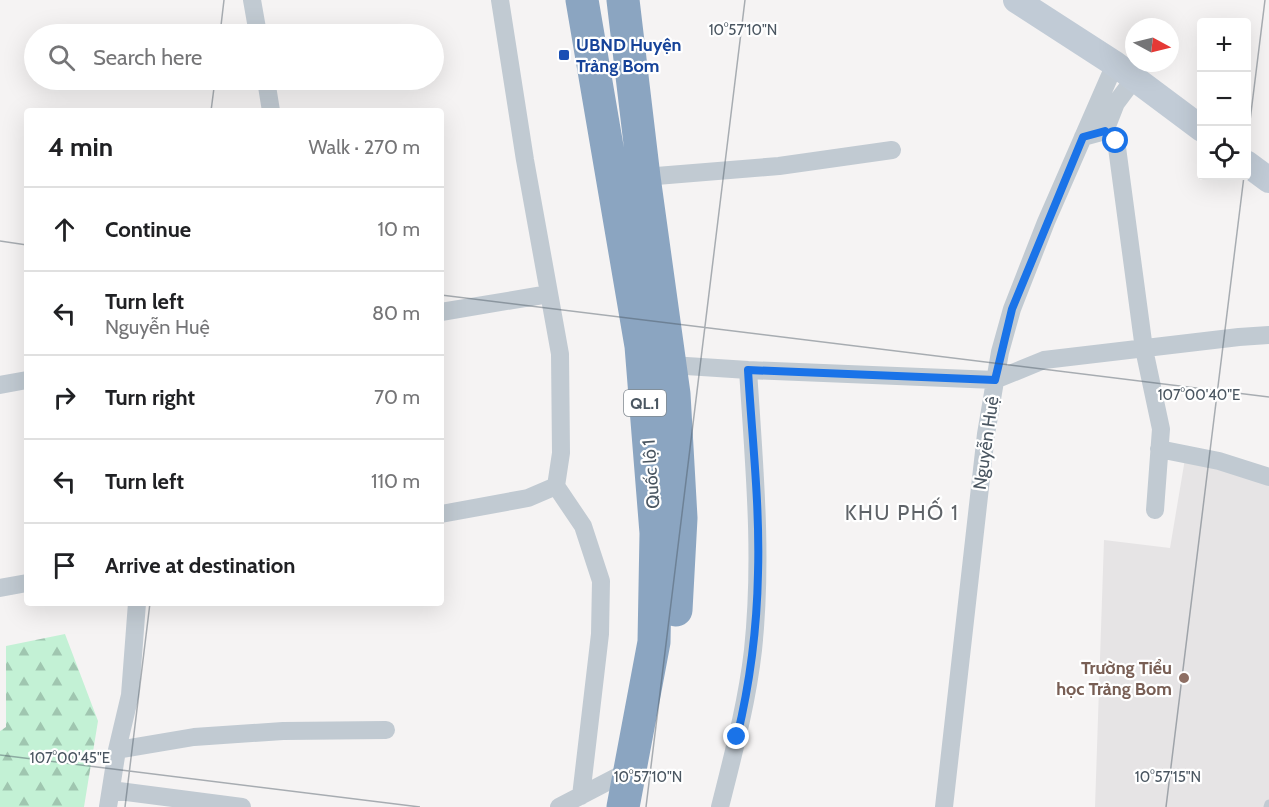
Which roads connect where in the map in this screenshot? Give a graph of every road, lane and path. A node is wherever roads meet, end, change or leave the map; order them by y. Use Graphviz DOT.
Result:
graph roads {
  1 [pos="252,0"];
  2 [pos="500,0"];
  3 [pos="582,0"];
  4 [pos="623,0"];
  5 [pos="1016,0"];
  6 [pos="256,24"];
  7 [pos="1125,71"];
  8 [pos="1126,72"];
  9 [pos="268,90"];
  10 [pos="271,108"];
  11 [pos="1198,126"];
  12 [pos="1105,131"];
  13 [pos="1083,137"];
  14 [pos="892,150"];
  15 [pos="1251,167"];
  16 [pos="644,177"];
  17 [pos="1269,180"];
  18 [pos="549,294"];
  19 [pos="444,312"];
  20 [pos="1269,335"];
  21 [pos="1144,349"];
  22 [pos="671,365"];
  23 [pos="748,370"];
  24 [pos="995,380"];
  25 [pos="24,381"];
  26 [pos="0,385"];
  27 [pos="1159,449"];
  28 [pos="1269,477"];
  29 [pos="556,486"];
  30 [pos="1155,510"];
  31 [pos="444,513"];
  32 [pos="24,584"];
  33 [pos="0,588"];
  34 [pos="137,606"];
  35 [pos="386,730"];
  36 [pos="117,750"];
  37 [pos="632,769"];
  38 [pos="581,796"];
  39 [pos="109,798"];
  40 [pos="242,807"];
  41 [pos="559,807"];
  42 [pos="623,807"];
  43 [pos="642,807"];
  44 [pos="720,807"];
  45 [pos="944,807"];
  1 -- 6 [label="street"];
  2 -- 18 [label="street"];
  3 -- 37 [label="highway, Quốc lộ 1 / QL.1"];
  4 -- 16 [label="highway, Quốc lộ 1 / QL.1"];
  5 -- 7 [label="main road"];
  7 -- 12 [label="street"];
  7 -- 13 [label="street, Nguyễn Huệ"];
  8 -- 11 [label="main road"];
  9 -- 10 [label="street"];
  12 -- 13 [label="street"];
  12 -- 21 [label="street"];
  13 -- 24 [label="street, Nguyễn Huệ"];
  14 -- 16 [label="street"];
  15 -- 17 [label="main road"];
  16 -- 22 [label="highway, Quốc lộ 1 / QL.1"];
  18 -- 19 [label="street"];
  18 -- 29 [label="street"];
  20 -- 21 [label="street"];
  21 -- 24 [label="street"];
  21 -- 27 [label="street"];
  22 -- 23 [label="street"];
  22 -- 43 [label="highway, Quốc lộ 1 / QL.1"];
  23 -- 24 [label="street"];
  23 -- 44 [label="street"];
  24 -- 45 [label="street, Nguyễn Huệ"];
  25 -- 26 [label="street"];
  27 -- 28 [label="street"];
  27 -- 30 [label="street"];
  29 -- 31 [label="street"];
  29 -- 38 [label="street"];
  32 -- 33 [label="street"];
  34 -- 36 [label="street"];
  35 -- 36 [label="street"];
  36 -- 39 [label="street"];
  37 -- 38 [label="street"];
  37 -- 42 [label="highway, Quốc lộ 1 / QL.1"];
  38 -- 41 [label="street"];
  39 -- 40 [label="street"];
}
